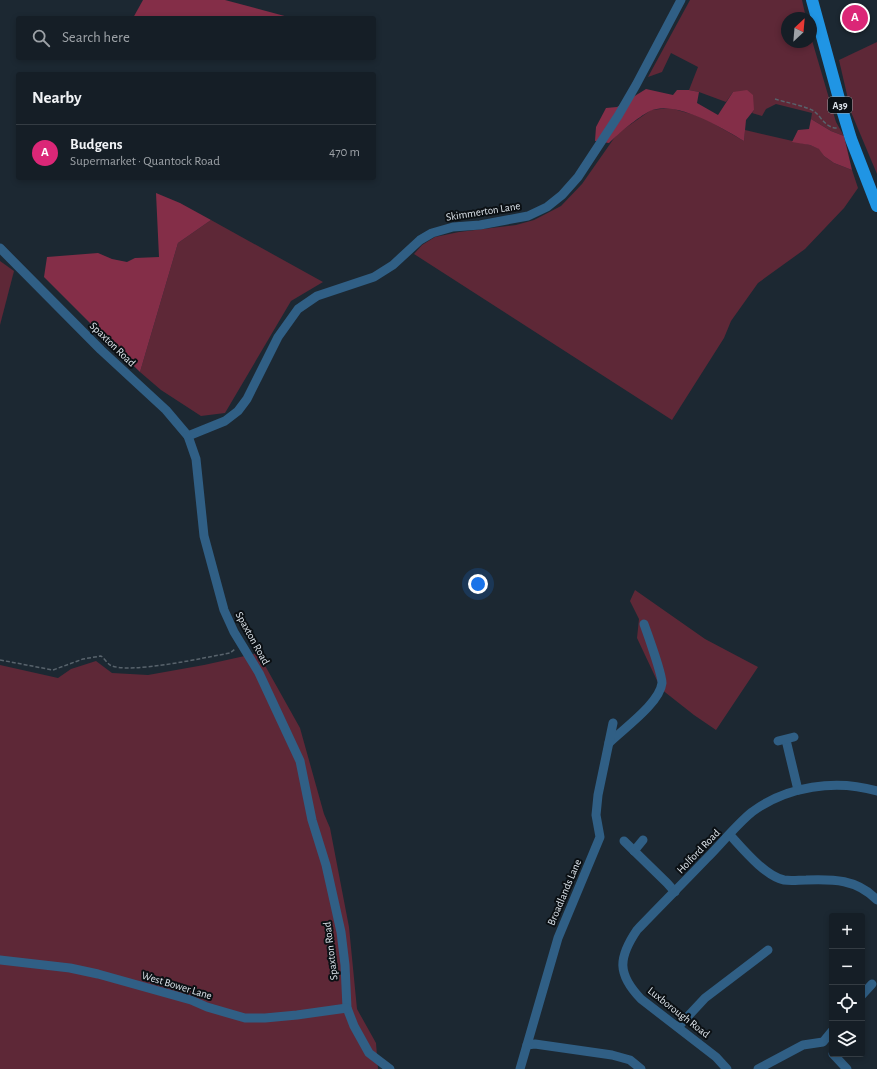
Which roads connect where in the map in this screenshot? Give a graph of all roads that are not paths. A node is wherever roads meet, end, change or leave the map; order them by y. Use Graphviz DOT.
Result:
graph roads {
  1 [pos="681,0"];
  2 [pos="812,0"];
  3 [pos="877,206"];
  4 [pos="0,248"];
  5 [pos="188,436"];
  6 [pos="644,624"];
  7 [pos="613,723"];
  8 [pos="786,739"];
  9 [pos="609,743"];
  10 [pos="798,790"];
  11 [pos="877,791"];
  12 [pos="730,835"];
  13 [pos="643,840"];
  14 [pos="624,841"];
  15 [pos="634,851"];
  16 [pos="674,892"];
  17 [pos="877,900"];
  18 [pos="627,945"];
  19 [pos="768,950"];
  20 [pos="0,960"];
  21 [pos="872,984"];
  22 [pos="865,991"];
  23 [pos="347,1008"];
  24 [pos="678,1027"];
  25 [pos="829,1034"];
  26 [pos="822,1042"];
  27 [pos="527,1045"];
  28 [pos="829,1049"];
  29 [pos="836,1057"];
  30 [pos="390,1069"];
  31 [pos="520,1069"];
  32 [pos="641,1069"];
  33 [pos="727,1069"];
  34 [pos="758,1069"];
  35 [pos="847,1069"];
  1 -- 5 [label="street, Skimmerton Lane"];
  2 -- 3 [label="main road, A39"];
  4 -- 5 [label="street, Spaxton Road"];
  5 -- 23 [label="street, Spaxton Road"];
  6 -- 9 [label="street"];
  7 -- 9 [label="street, Broadlands Lane"];
  8 -- 10 [label="street"];
  9 -- 27 [label="street, Broadlands Lane"];
  10 -- 11 [label="street, Holford Road"];
  10 -- 12 [label="street, Holford Road"];
  12 -- 16 [label="street, Holford Road"];
  12 -- 17 [label="street"];
  13 -- 15 [label="street"];
  14 -- 15 [label="street"];
  15 -- 16 [label="street"];
  16 -- 18 [label="street, Holford Road"];
  18 -- 24 [label="street, Luxborough Road"];
  19 -- 24 [label="street"];
  20 -- 23 [label="street, West Bower Lane"];
  21 -- 22 [label="street"];
  23 -- 30 [label="street, Spaxton Road"];
  24 -- 33 [label="street, Luxborough Road"];
  25 -- 26 [label="street"];
  26 -- 28 [label="street"];
  26 -- 34 [label="street"];
  27 -- 31 [label="street, Broadlands Lane"];
  27 -- 32 [label="street"];
  29 -- 35 [label="street"];
}
